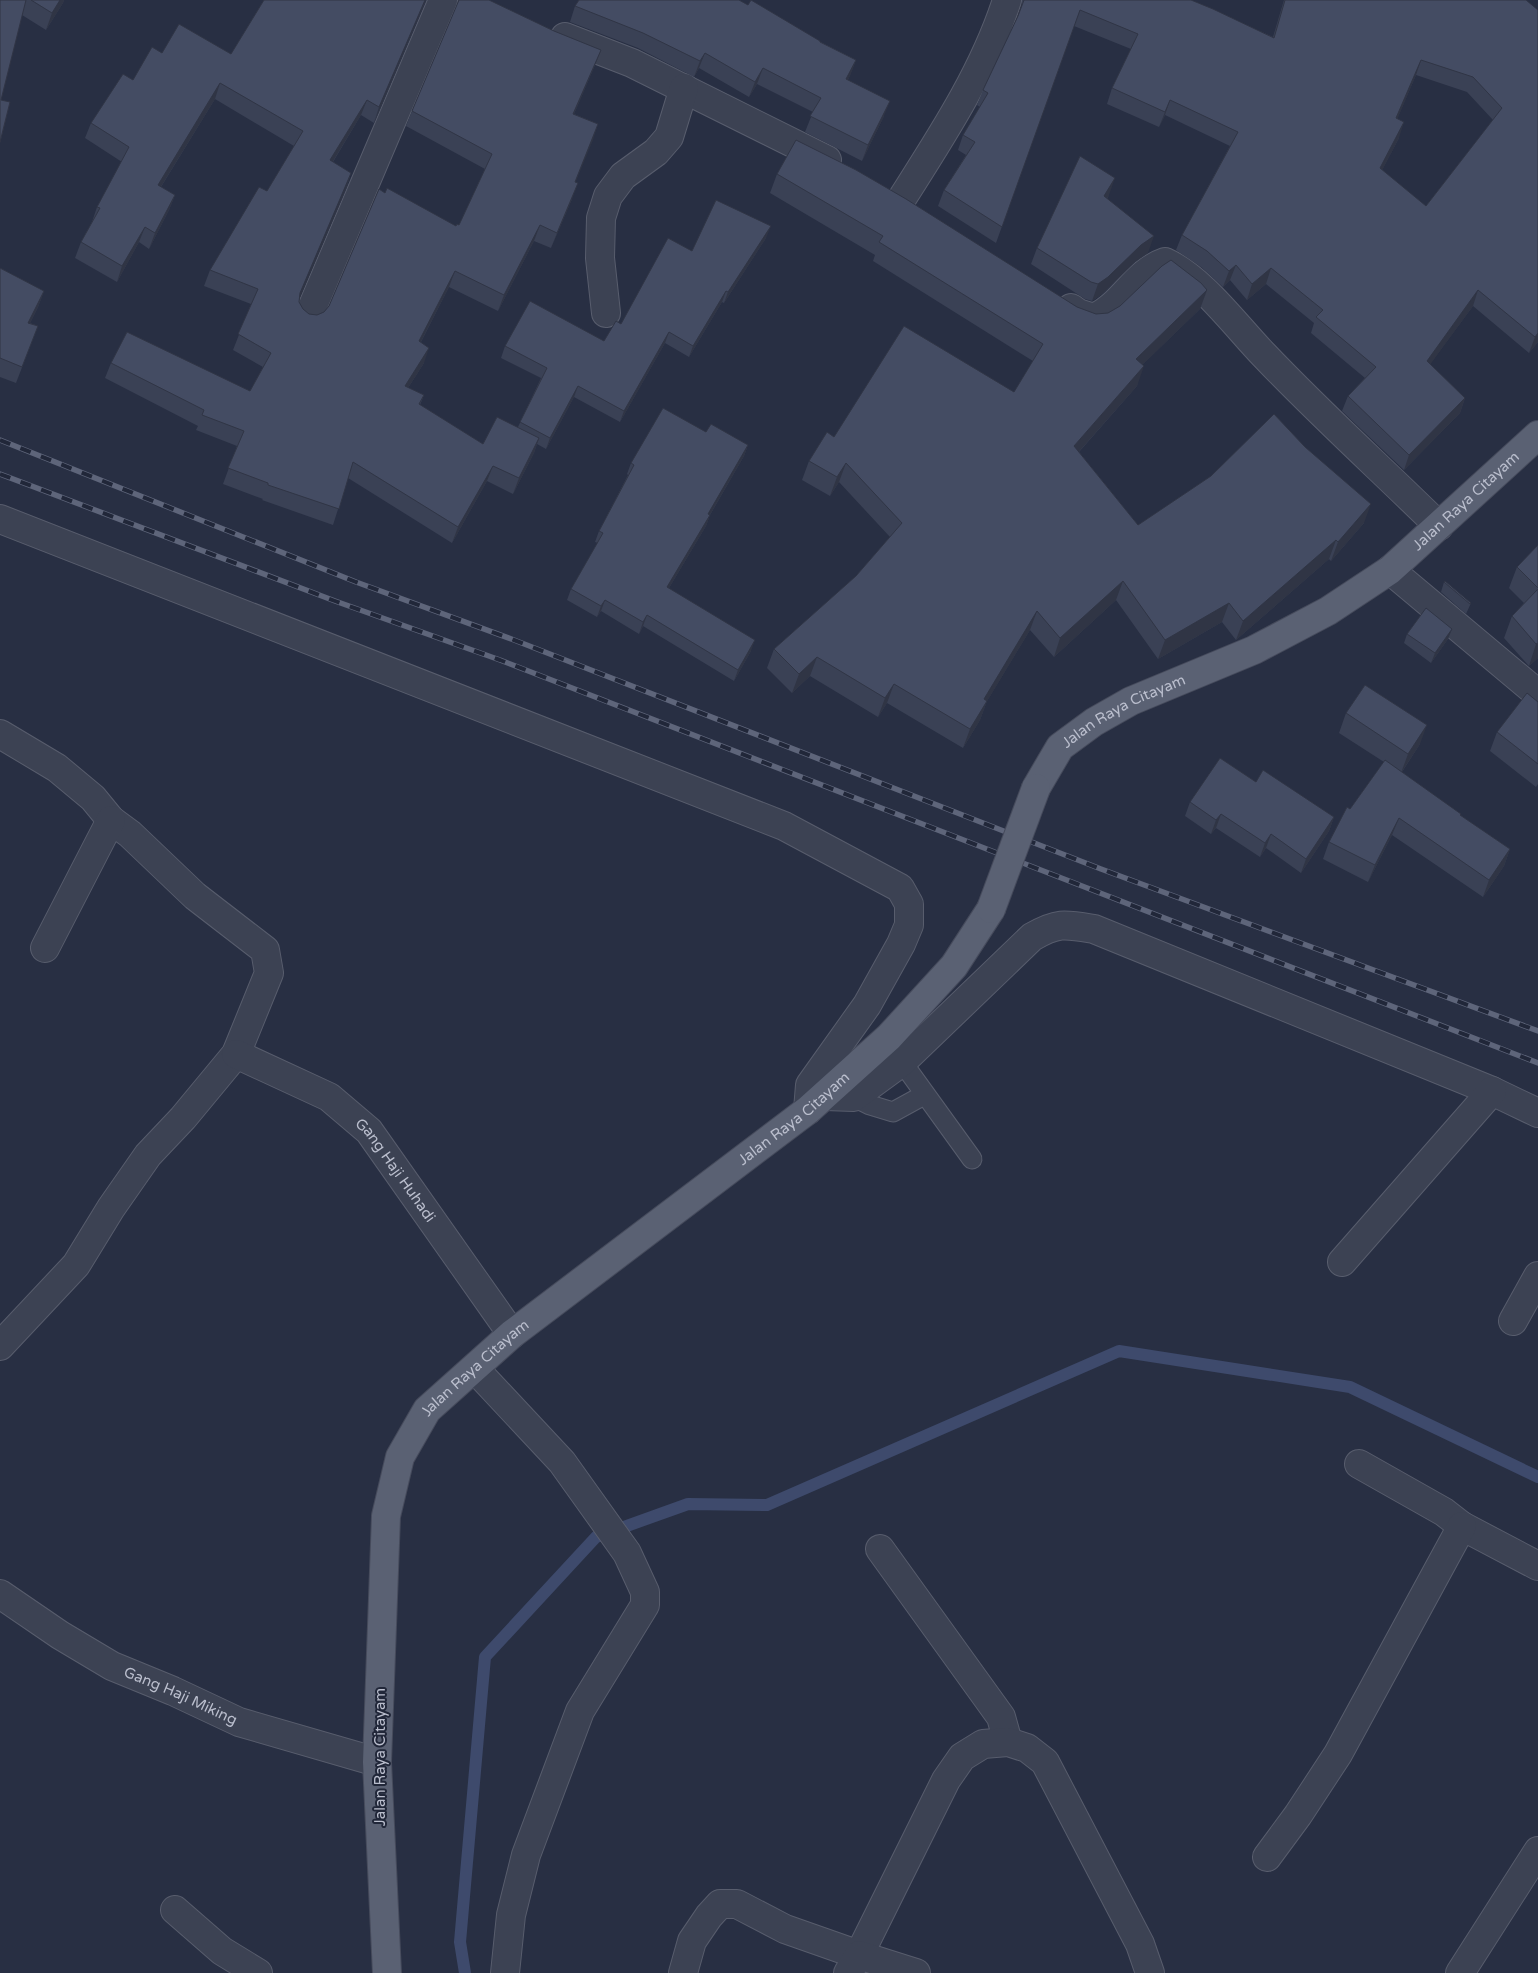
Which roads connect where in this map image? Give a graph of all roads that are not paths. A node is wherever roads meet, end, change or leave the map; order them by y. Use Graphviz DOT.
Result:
graph roads {
  1 [pos="443,0"];
  2 [pos="1007,0"];
  3 [pos="546,29"];
  4 [pos="684,88"];
  5 [pos="851,172"];
  6 [pos="878,186"];
  7 [pos="1053,297"];
  8 [pos="606,313"];
  9 [pos="309,315"];
  10 [pos="1538,435"];
  11 [pos="0,519"];
  12 [pos="1439,526"];
  13 [pos="1390,570"];
  14 [pos="1538,694"];
  15 [pos="0,734"];
  16 [pos="111,820"];
  17 [pos="44,948"];
  18 [pos="236,1054"];
  19 [pos="902,1062"];
  20 [pos="1492,1091"];
  21 [pos="924,1095"];
  22 [pos="854,1097"];
  23 [pos="816,1103"];
  24 [pos="1538,1113"];
  25 [pos="972,1159"];
  26 [pos="1342,1262"];
  27 [pos="1538,1276"];
  28 [pos="1513,1321"];
  29 [pos="512,1334"];
  30 [pos="0,1346"];
  31 [pos="475,1369"];
  32 [pos="1359,1464"];
  33 [pos="1462,1526"];
  34 [pos="880,1549"];
  35 [pos="1538,1566"];
  36 [pos="0,1594"];
  37 [pos="1008,1742"];
  38 [pos="377,1762"];
  39 [pos="1538,1851"];
  40 [pos="1267,1857"];
  41 [pos="175,1910"];
  42 [pos="853,1964"];
  43 [pos="258,1973"];
  44 [pos="387,1973"];
  45 [pos="505,1973"];
  46 [pos="682,1973"];
  47 [pos="916,1973"];
  48 [pos="1150,1973"];
  49 [pos="1460,1973"];
  1 -- 9 [label="street"];
  2 -- 6 [label="street"];
  3 -- 4 [label="street"];
  4 -- 5 [label="street"];
  4 -- 8 [label="street"];
  7 -- 12 [label="street"];
  10 -- 12 [label="main road, Jalan Raya Citayam"];
  11 -- 23 [label="street"];
  12 -- 13 [label="main road, Jalan Raya Citayam"];
  13 -- 14 [label="street"];
  13 -- 23 [label="main road, Jalan Raya Citayam, bridge"];
  15 -- 16 [label="street"];
  16 -- 17 [label="street"];
  16 -- 18 [label="street"];
  18 -- 29 [label="street, Gang Haji Huhadi"];
  18 -- 30 [label="street"];
  19 -- 20 [label="street"];
  19 -- 21 [label="lane"];
  19 -- 22 [label="street"];
  20 -- 24 [label="street"];
  20 -- 26 [label="street"];
  21 -- 22 [label="lane"];
  21 -- 25 [label="lane"];
  22 -- 23 [label="street"];
  23 -- 29 [label="main road, Jalan Raya Citayam"];
  27 -- 28 [label="street"];
  29 -- 31 [label="main road, Jalan Raya Citayam"];
  31 -- 38 [label="main road, Jalan Raya Citayam"];
  31 -- 45 [label="street"];
  32 -- 33 [label="street"];
  33 -- 35 [label="street"];
  33 -- 40 [label="street"];
  34 -- 37 [label="street"];
  36 -- 38 [label="street, Gang Haji Miking"];
  37 -- 42 [label="street"];
  37 -- 48 [label="street"];
  38 -- 44 [label="main road, Jalan Raya Citayam"];
  39 -- 49 [label="street"];
  41 -- 43 [label="street"];
  42 -- 46 [label="street"];
  42 -- 47 [label="street"];
}
